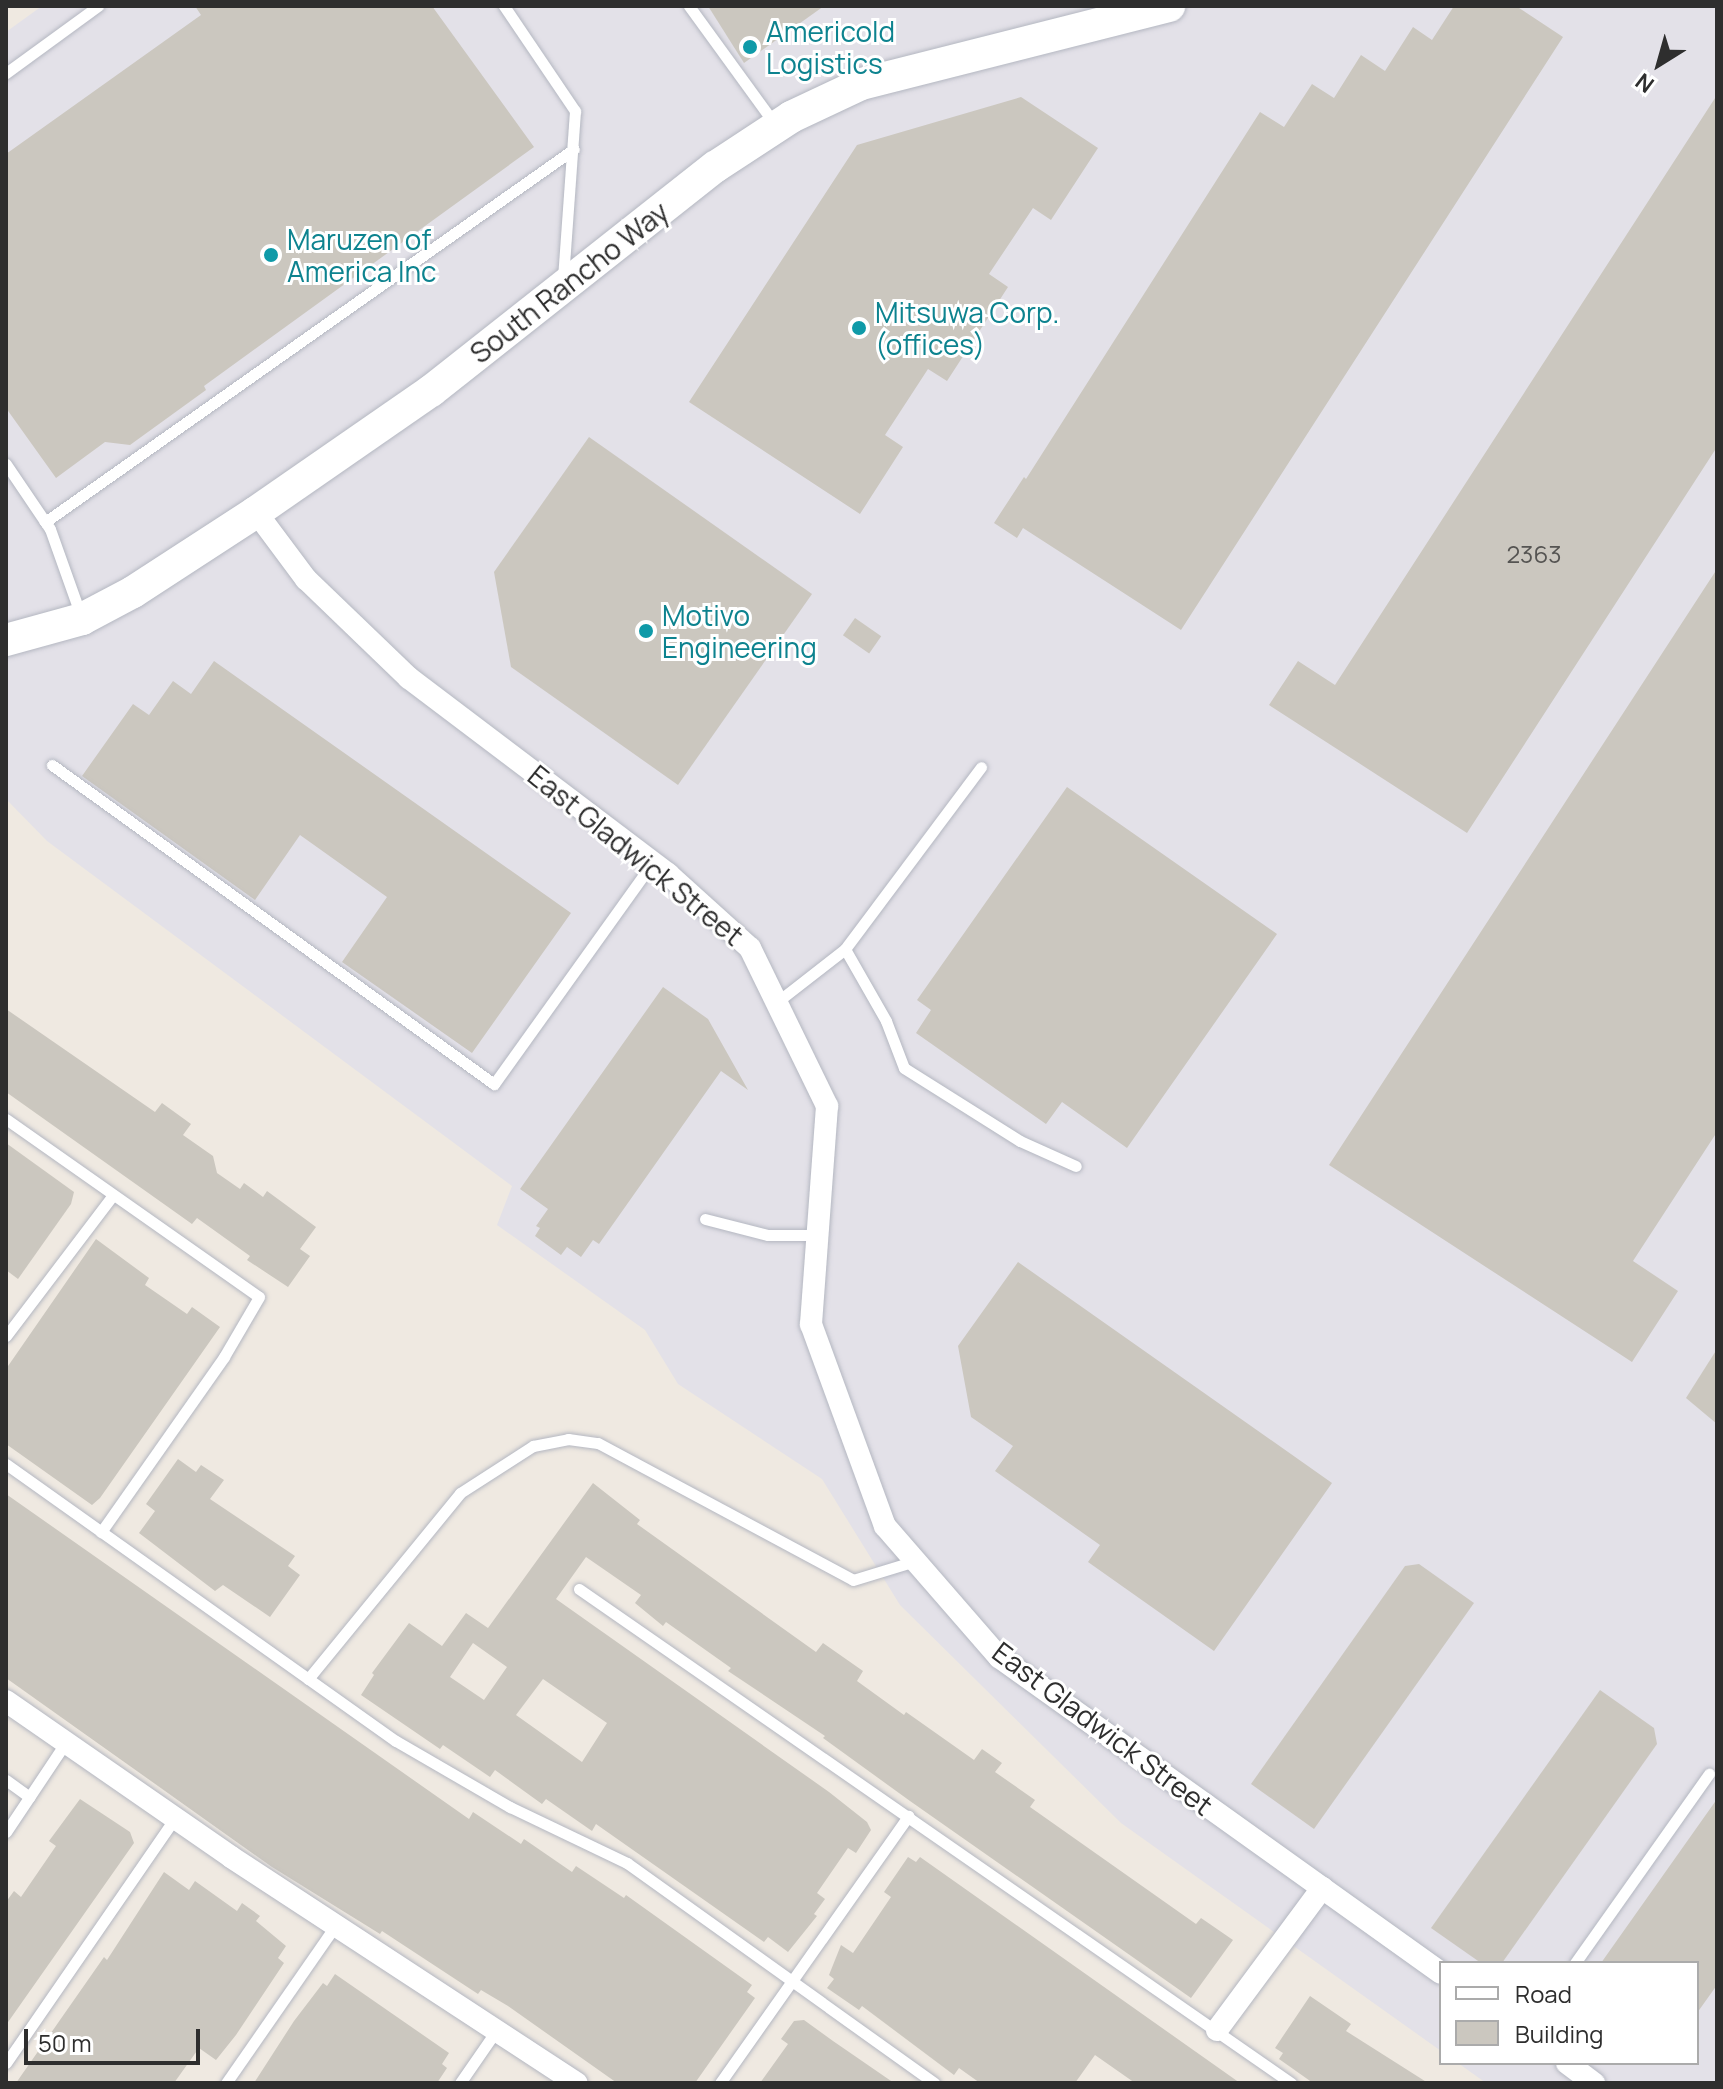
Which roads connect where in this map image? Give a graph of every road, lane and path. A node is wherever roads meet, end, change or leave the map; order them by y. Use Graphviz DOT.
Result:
graph roads {
  1 [pos="98,6"];
  2 [pos="504,6"];
  3 [pos="689,6"];
  4 [pos="1169,6"];
  5 [pos="6,73"];
  6 [pos="777,126"];
  7 [pos="574,149"];
  8 [pos="562,285"];
  9 [pos="6,464"];
  10 [pos="256,512"];
  11 [pos="45,522"];
  12 [pos="82,619"];
  13 [pos="6,640"];
  14 [pos="52,765"];
  15 [pos="981,767"];
  16 [pos="652,863"];
  17 [pos="845,949"];
  18 [pos="777,1002"];
  19 [pos="6,1119"];
  20 [pos="1076,1166"];
  21 [pos="113,1195"];
  22 [pos="705,1219"];
  23 [pos="818,1235"];
  24 [pos="6,1336"];
  25 [pos="6,1464"];
  26 [pos="101,1532"];
  27 [pos="915,1561"];
  28 [pos="579,1589"];
  29 [pos="308,1679"];
  30 [pos="6,1701"];
  31 [pos="66,1742"];
  32 [pos="1709,1774"];
  33 [pos="6,1780"];
  34 [pos="29,1797"];
  35 [pos="908,1816"];
  36 [pos="175,1818"];
  37 [pos="6,1832"];
  38 [pos="1322,1888"];
  39 [pos="335,1926"];
  40 [pos="1576,1961"];
  41 [pos="1439,1972"];
  42 [pos="791,1983"];
  43 [pos="1217,2030"];
  44 [pos="496,2031"];
  45 [pos="6,2063"];
  46 [pos="1570,2065"];
  47 [pos="226,2083"];
  48 [pos="460,2083"];
  49 [pos="577,2083"];
  50 [pos="720,2083"];
  51 [pos="934,2083"];
  52 [pos="1291,2083"];
  53 [pos="1594,2083"];
  1 -- 5 [label="lane"];
  2 -- 7 [label="lane"];
  3 -- 6 [label="lane"];
  4 -- 6 [label="street, South Rancho Way"];
  6 -- 8 [label="street, South Rancho Way"];
  7 -- 8 [label="lane"];
  7 -- 11 [label="lane"];
  8 -- 10 [label="street, South Rancho Way"];
  9 -- 11 [label="lane"];
  10 -- 12 [label="street, South Rancho Way"];
  10 -- 16 [label="street, East Gladwick Street"];
  11 -- 12 [label="lane"];
  12 -- 13 [label="street, South Rancho Way"];
  14 -- 16 [label="lane"];
  15 -- 17 [label="lane"];
  16 -- 18 [label="street, East Gladwick Street"];
  17 -- 18 [label="lane"];
  17 -- 20 [label="lane"];
  18 -- 23 [label="street, East Gladwick Street"];
  19 -- 21 [label="lane"];
  21 -- 24 [label="lane"];
  21 -- 26 [label="lane"];
  22 -- 23 [label="lane"];
  23 -- 27 [label="street, East Gladwick Street"];
  25 -- 26 [label="lane"];
  26 -- 29 [label="lane"];
  27 -- 29 [label="lane"];
  27 -- 38 [label="street, East Gladwick Street"];
  28 -- 35 [label="lane"];
  29 -- 42 [label="lane"];
  30 -- 31 [label="street"];
  31 -- 34 [label="lane"];
  31 -- 36 [label="street"];
  32 -- 40 [label="lane"];
  33 -- 34 [label="lane"];
  34 -- 37 [label="lane"];
  35 -- 42 [label="lane"];
  35 -- 43 [label="lane"];
  36 -- 39 [label="street"];
  36 -- 45 [label="lane"];
  38 -- 41 [label="street, East Gladwick Street"];
  38 -- 43 [label="street"];
  39 -- 44 [label="street"];
  39 -- 47 [label="lane"];
  42 -- 50 [label="lane"];
  42 -- 51 [label="lane"];
  43 -- 52 [label="lane"];
  44 -- 48 [label="lane"];
  44 -- 49 [label="street"];
  46 -- 53 [label="street"];
}
